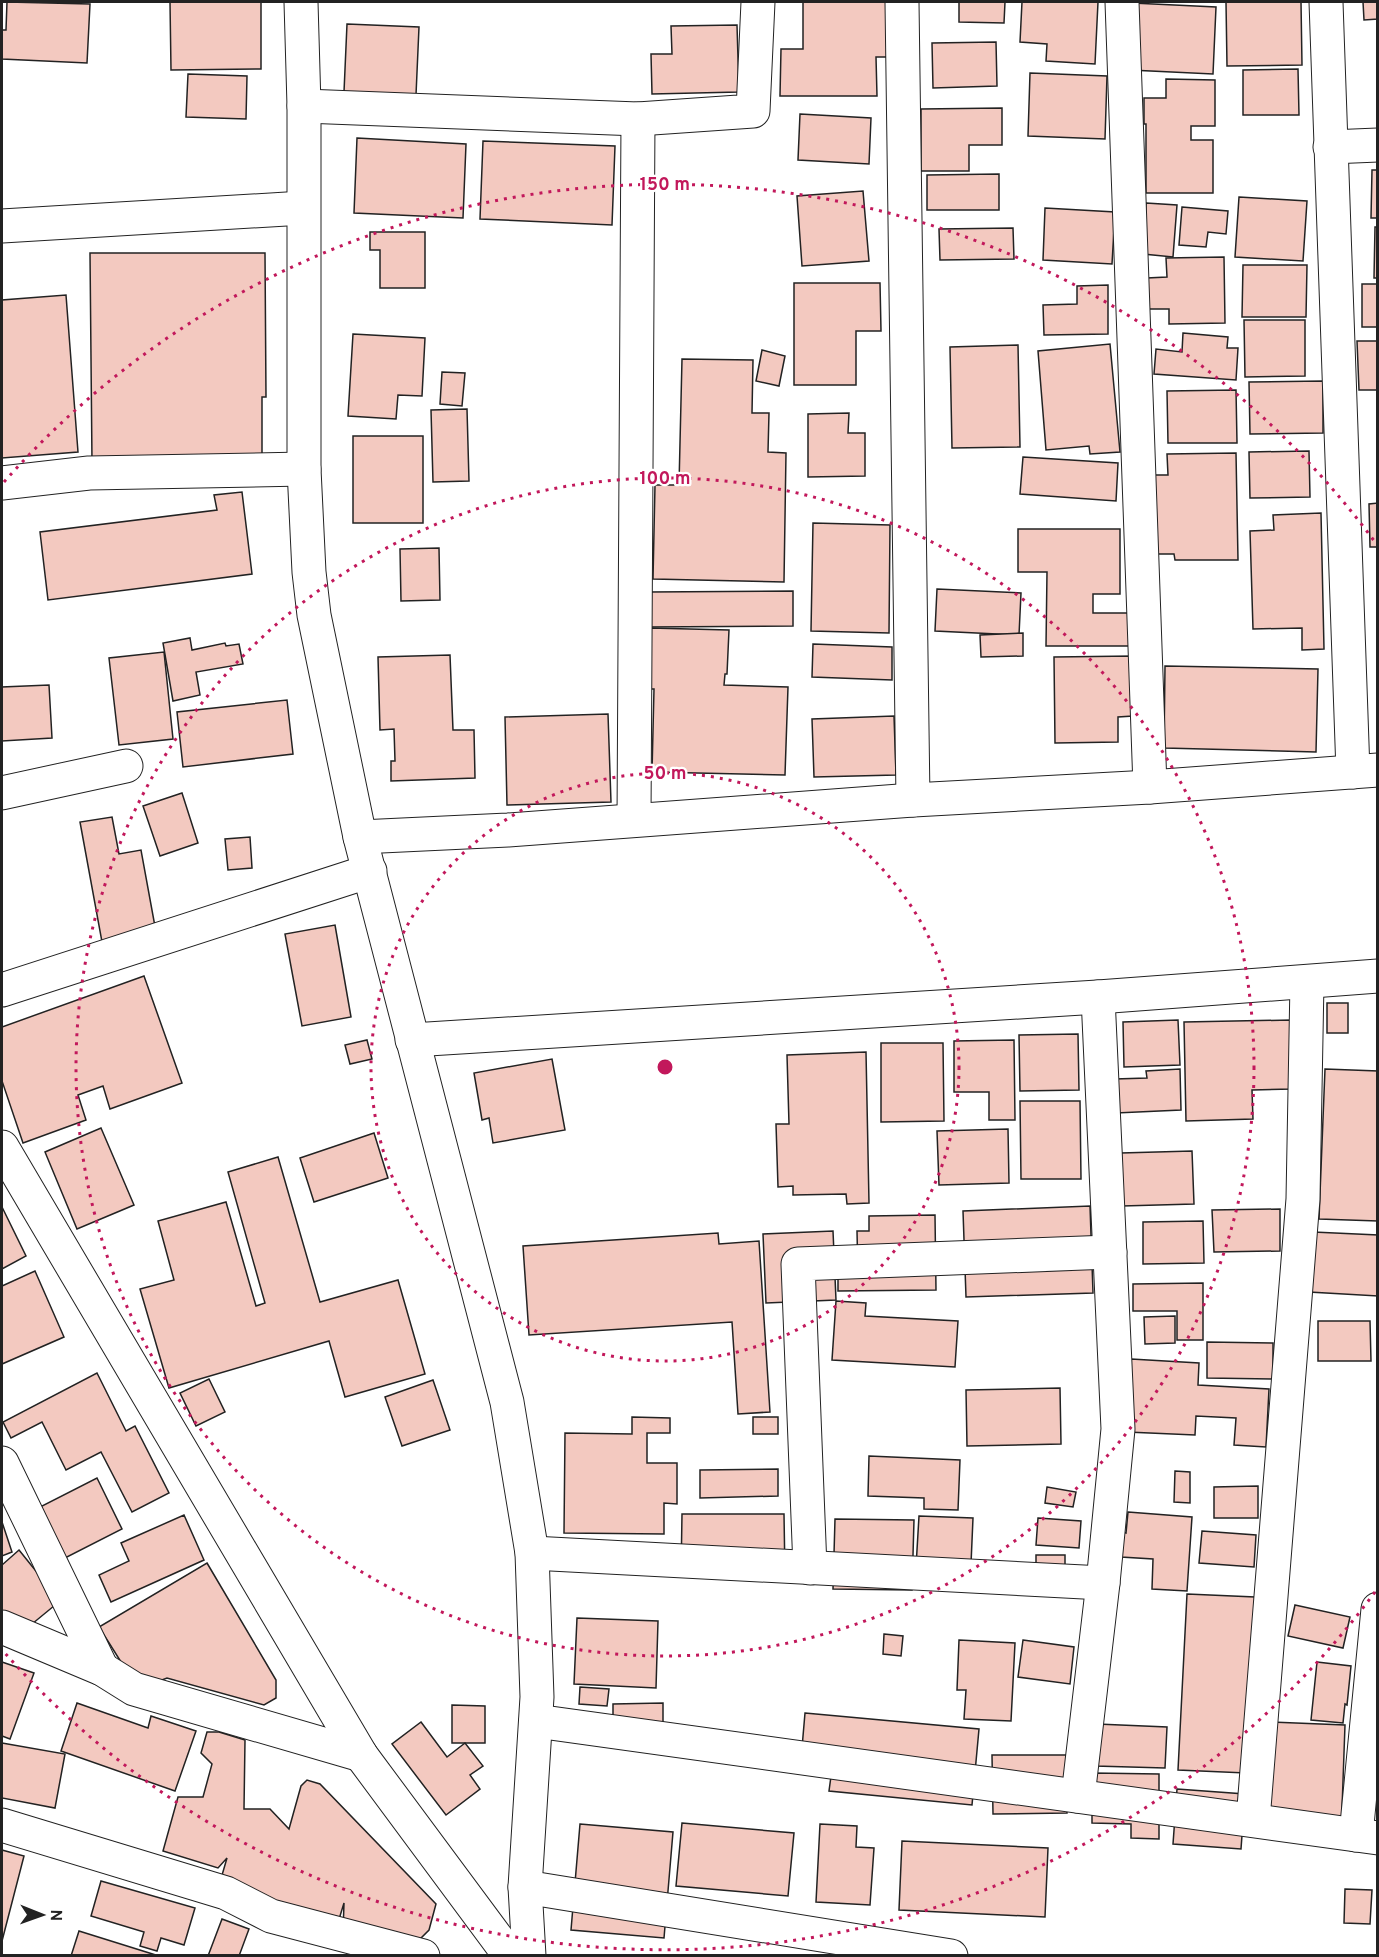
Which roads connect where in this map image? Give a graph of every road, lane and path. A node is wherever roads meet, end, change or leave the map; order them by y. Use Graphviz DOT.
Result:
graph roads {
  1 [pos="301,2"];
  2 [pos="758,2"];
  3 [pos="902,2"];
  4 [pos="1122,2"];
  5 [pos="1326,2"];
  6 [pos="304,106"];
  7 [pos="638,119"];
  8 [pos="1377,145"];
  9 [pos="1330,147"];
  10 [pos="303,208"];
  11 [pos="2,226"];
  12 [pos="304,469"];
  13 [pos="2,483"];
  14 [pos="126,766"];
  15 [pos="1365,771"];
  16 [pos="1150,787"];
  17 [pos="2,793"];
  18 [pos="913,800"];
  19 [pos="634,820"];
  20 [pos="360,837"];
  21 [pos="370,871"];
  22 [pos="1377,976"];
  23 [pos="1307,982"];
  24 [pos="2,990"];
  25 [pos="1098,997"];
  26 [pos="412,1040"];
  27 [pos="2,1147"];
  28 [pos="1110,1252"];
  29 [pos="2,1463"];
  30 [pos="532,1553"];
  31 [pos="810,1568"];
  32 [pos="1103,1583"];
  33 [pos="1377,1609"];
  34 [pos="2,1627"];
  35 [pos="102,1669"];
  36 [pos="536,1721"];
  37 [pos="361,1755"];
  38 [pos="1078,1796"];
  39 [pos="1253,1820"];
  40 [pos="2,1825"];
  41 [pos="1367,1836"];
  42 [pos="525,1887"];
  43 [pos="423,1956"];
  44 [pos="510,1956"];
  45 [pos="529,1956"];
  46 [pos="951,1956"];
  1 -- 6 [label="street"];
  2 -- 7 [label="street"];
  3 -- 18 [label="street"];
  4 -- 16 [label="street"];
  5 -- 9 [label="street"];
  6 -- 7 [label="street"];
  6 -- 10 [label="street"];
  7 -- 19 [label="street"];
  8 -- 9 [label="street"];
  9 -- 15 [label="street"];
  10 -- 11 [label="street"];
  10 -- 12 [label="street"];
  12 -- 13 [label="street"];
  12 -- 20 [label="street"];
  14 -- 17 [label="street"];
  15 -- 16 [label="street"];
  16 -- 18 [label="street"];
  18 -- 19 [label="street"];
  19 -- 20 [label="street"];
  20 -- 21 [label="street"];
  21 -- 24 [label="street"];
  21 -- 26 [label="street"];
  22 -- 23 [label="street"];
  23 -- 25 [label="street"];
  23 -- 39 [label="street"];
  25 -- 26 [label="street"];
  25 -- 28 [label="street"];
  26 -- 30 [label="street"];
  27 -- 37 [label="street"];
  28 -- 31 [label="street"];
  28 -- 32 [label="street"];
  29 -- 35 [label="street"];
  30 -- 31 [label="street"];
  30 -- 36 [label="street"];
  31 -- 32 [label="street"];
  32 -- 38 [label="street"];
  33 -- 41 [label="street"];
  34 -- 35 [label="street"];
  35 -- 37 [label="street"];
  36 -- 38 [label="street"];
  36 -- 42 [label="street"];
  37 -- 44 [label="street"];
  38 -- 39 [label="street"];
  39 -- 41 [label="street"];
  40 -- 43 [label="street"];
  42 -- 45 [label="street"];
  42 -- 46 [label="street"];
}
